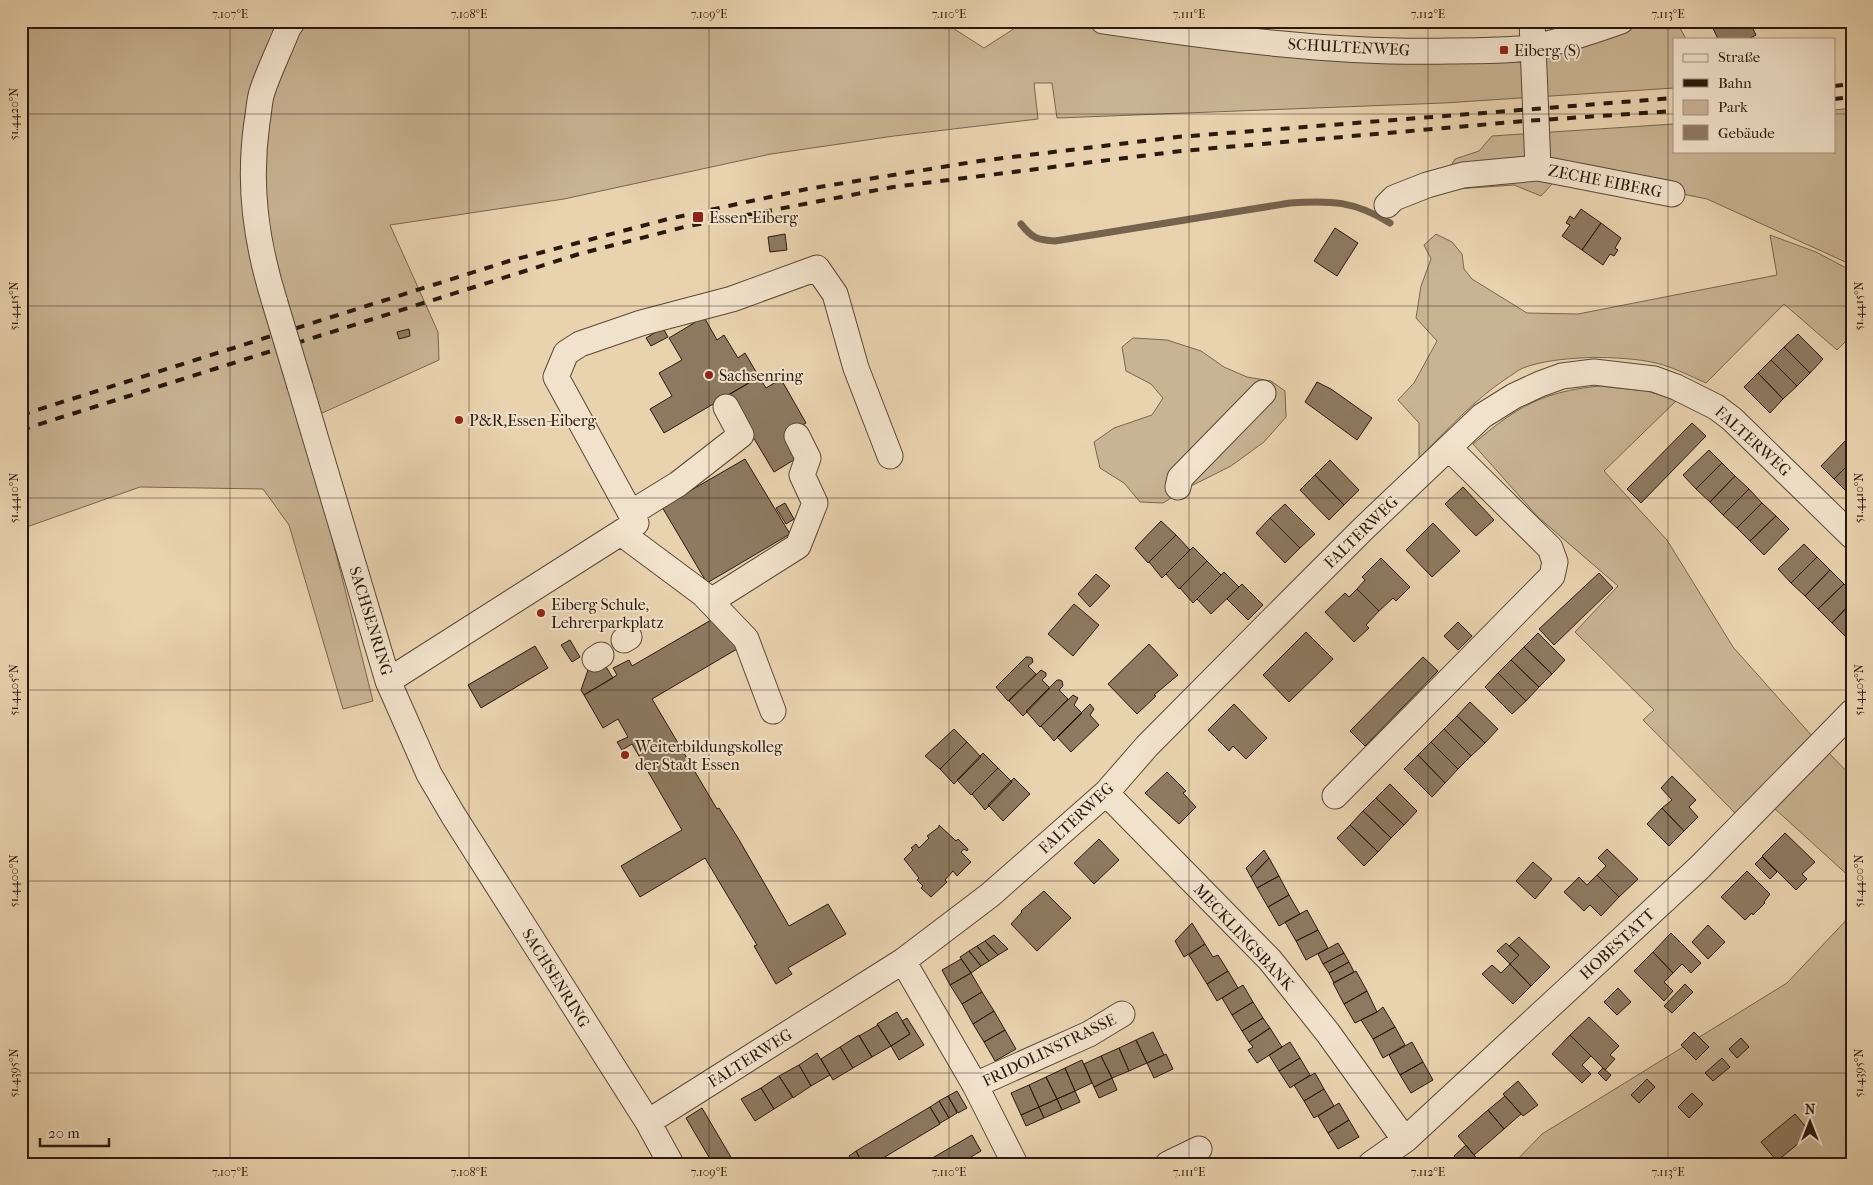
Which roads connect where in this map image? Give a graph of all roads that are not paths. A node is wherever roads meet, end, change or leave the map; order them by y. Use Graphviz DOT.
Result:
graph roads {
  1 [pos="293,21"];
  2 [pos="1103,21"];
  3 [pos="1532,21"];
  4 [pos="1621,21"];
  5 [pos="1533,47"];
  6 [pos="1538,168"];
  7 [pos="1672,194"];
  8 [pos="1388,206"];
  9 [pos="1263,393"];
  10 [pos="726,407"];
  11 [pos="797,436"];
  12 [pos="1449,448"];
  13 [pos="890,456"];
  14 [pos="1178,487"];
  15 [pos="626,523"];
  16 [pos="1852,536"];
  17 [pos="710,601"];
  18 [pos="388,681"];
  19 [pos="773,711"];
  20 [pos="1852,712"];
  21 [pos="1106,793"];
  22 [pos="1335,796"];
  23 [pos="903,961"];
  24 [pos="1122,1014"];
  25 [pos="975,1085"];
  26 [pos="648,1122"];
  27 [pos="1405,1140"];
  28 [pos="1199,1149"];
  29 [pos="672,1164"];
  30 [pos="1015,1164"];
  31 [pos="1168,1164"];
  32 [pos="1371,1164"];
  1 -- 18 [label="street, SACHSENRING, bridge"];
  2 -- 5 [label="street, SCHULTENWEG"];
  3 -- 5 [label="street, ZECHE EIBERG"];
  4 -- 5 [label="street, SCHULTENWEG"];
  5 -- 6 [label="street, ZECHE EIBERG"];
  6 -- 7 [label="street, ZECHE EIBERG"];
  6 -- 8 [label="street, ZECHE EIBERG"];
  9 -- 14 [label="street"];
  10 -- 15 [label="street"];
  11 -- 17 [label="street"];
  12 -- 16 [label="street, FALTERWEG"];
  12 -- 21 [label="street, FALTERWEG"];
  12 -- 22 [label="street"];
  13 -- 15 [label="street"];
  15 -- 17 [label="street"];
  15 -- 18 [label="street"];
  17 -- 19 [label="street"];
  18 -- 26 [label="street, SACHSENRING"];
  20 -- 27 [label="street, HOBESTATT"];
  21 -- 23 [label="street, FALTERWEG"];
  21 -- 27 [label="street, MECKLINGSBANK"];
  23 -- 25 [label="street, FRIDOLINSTRASSE"];
  23 -- 26 [label="street, FALTERWEG"];
  24 -- 25 [label="street, FRIDOLINSTRASSE"];
  25 -- 30 [label="street, FRIDOLINSTRASSE"];
  26 -- 29 [label="street, SACHSENRING"];
  27 -- 32 [label="street, HOBESTATT"];
  28 -- 31 [label="street"];
}
